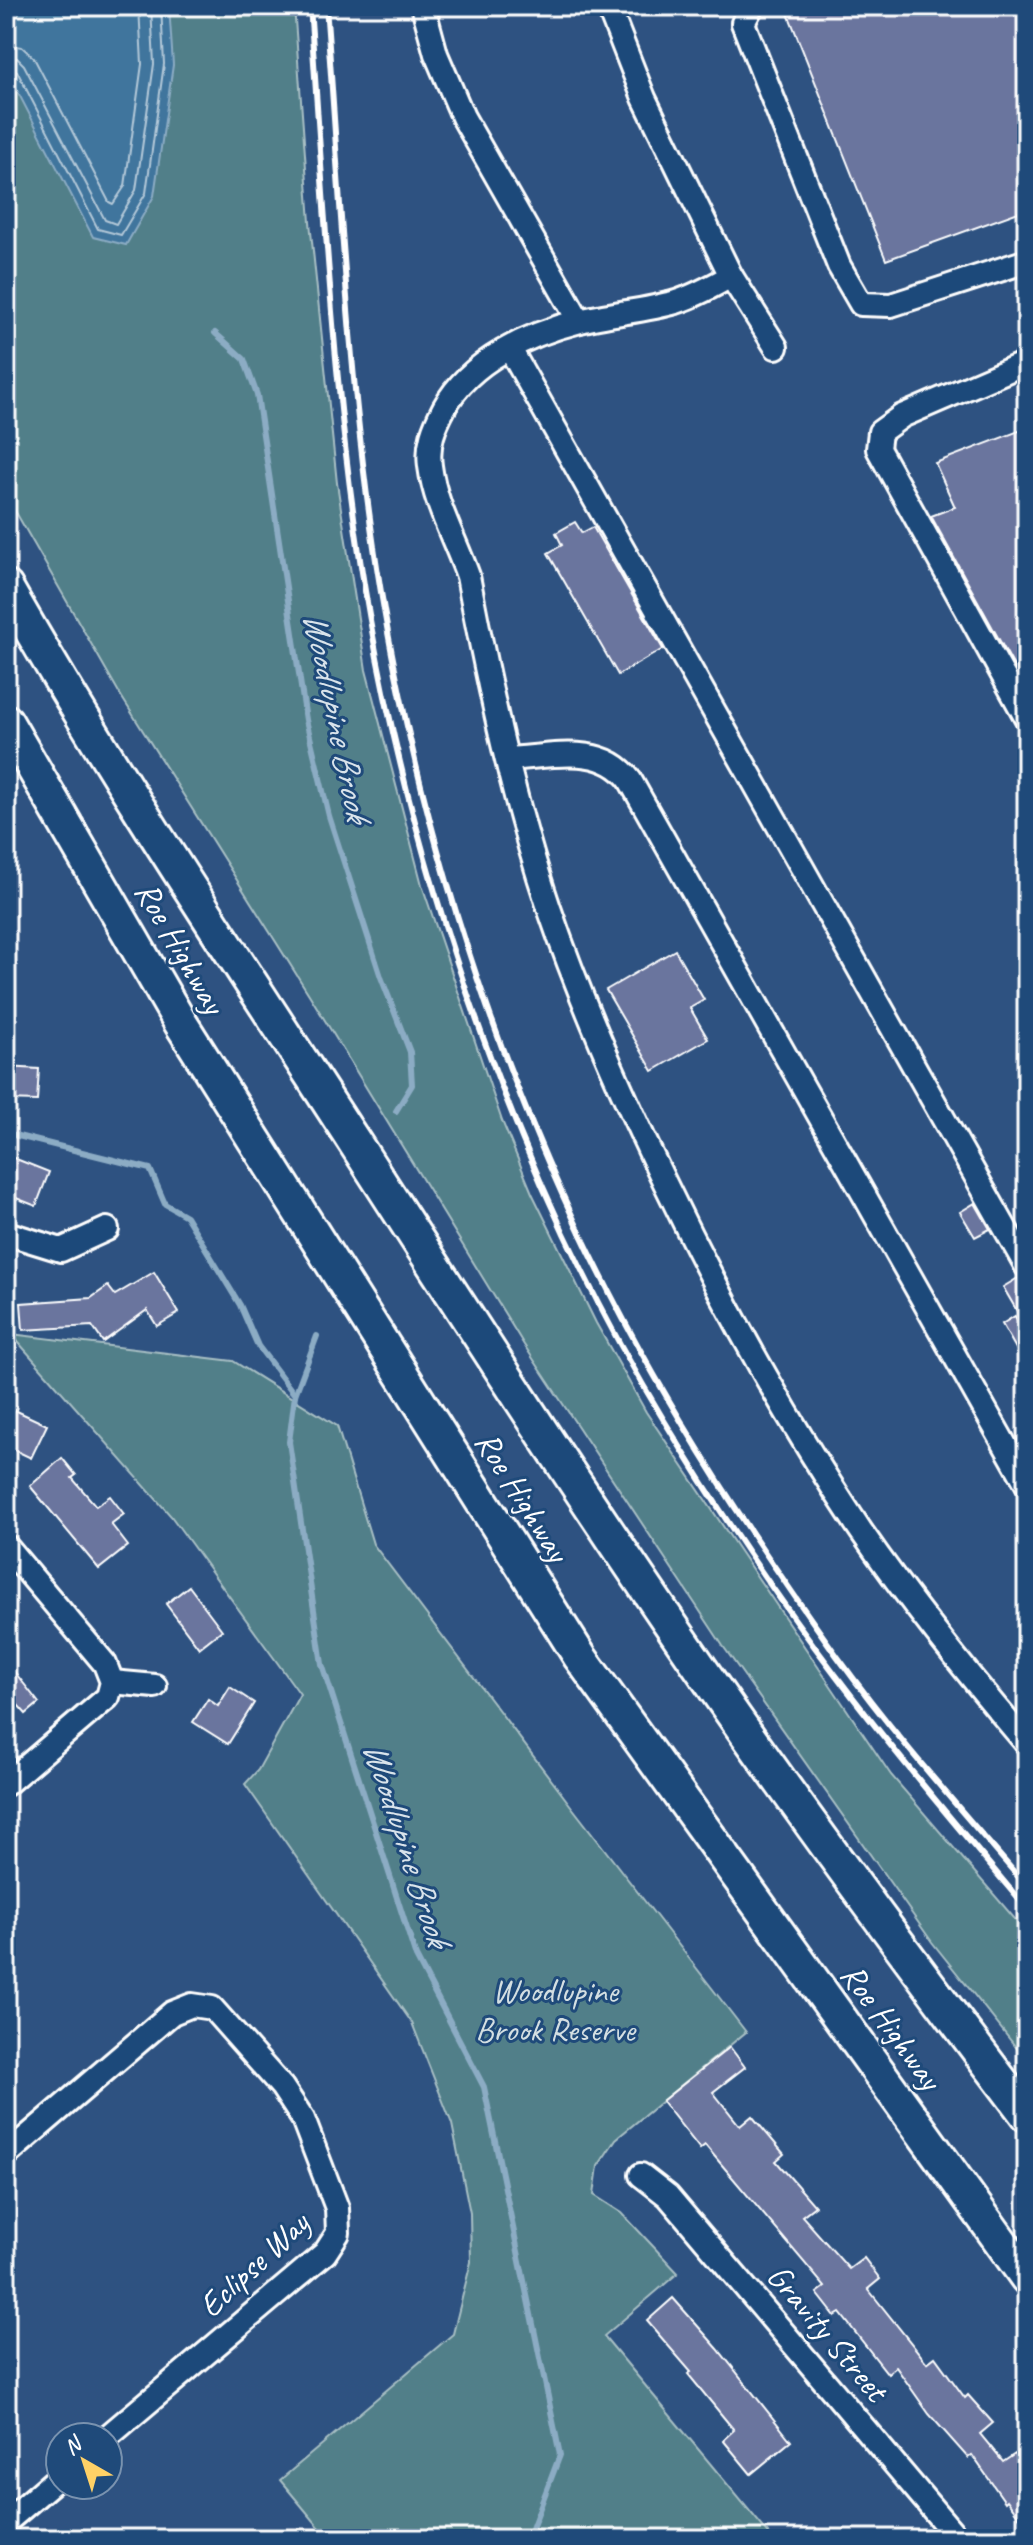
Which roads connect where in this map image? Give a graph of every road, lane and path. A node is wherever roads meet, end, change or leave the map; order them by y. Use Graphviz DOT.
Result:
graph roads {
  1 [pos="423,6"];
  2 [pos="608,6"];
  3 [pos="752,6"];
  4 [pos="1027,261"];
  5 [pos="731,276"];
  6 [pos="579,321"];
  7 [pos="776,347"];
  8 [pos="510,349"];
  9 [pos="1027,362"];
  10 [pos="10,592"];
  11 [pos="1027,719"];
  12 [pos="6,721"];
  13 [pos="508,759"];
  14 [pos="107,1229"];
  15 [pos="6,1233"];
  16 [pos="1027,1267"];
  17 [pos="1027,1484"];
  18 [pos="6,1546"];
  19 [pos="112,1682"];
  20 [pos="155,1686"];
  21 [pos="1027,1744"];
  22 [pos="6,1784"];
  23 [pos="1027,2115"];
  24 [pos="6,2155"];
  25 [pos="641,2175"];
  26 [pos="1027,2278"];
  27 [pos="124,2423"];
  28 [pos="44,2490"];
  29 [pos="6,2522"];
  30 [pos="958,2539"];
  1 -- 6 [label="street"];
  2 -- 5 [label="street"];
  3 -- 4 [label="street"];
  5 -- 6 [label="street"];
  5 -- 7 [label="street"];
  6 -- 8 [label="street"];
  8 -- 13 [label="street"];
  8 -- 16 [label="street"];
  9 -- 11 [label="street"];
  10 -- 23 [label="highway, Roe Highway"];
  12 -- 26 [label="highway, Roe Highway"];
  13 -- 17 [label="street"];
  13 -- 21 [label="street"];
  14 -- 15 [label="street"];
  18 -- 19 [label="street"];
  19 -- 20 [label="street"];
  19 -- 22 [label="street"];
  24 -- 27 [label="street, Eclipse Way"];
  25 -- 30 [label="street, Gravity Street"];
  28 -- 29 [label="street"];
}
